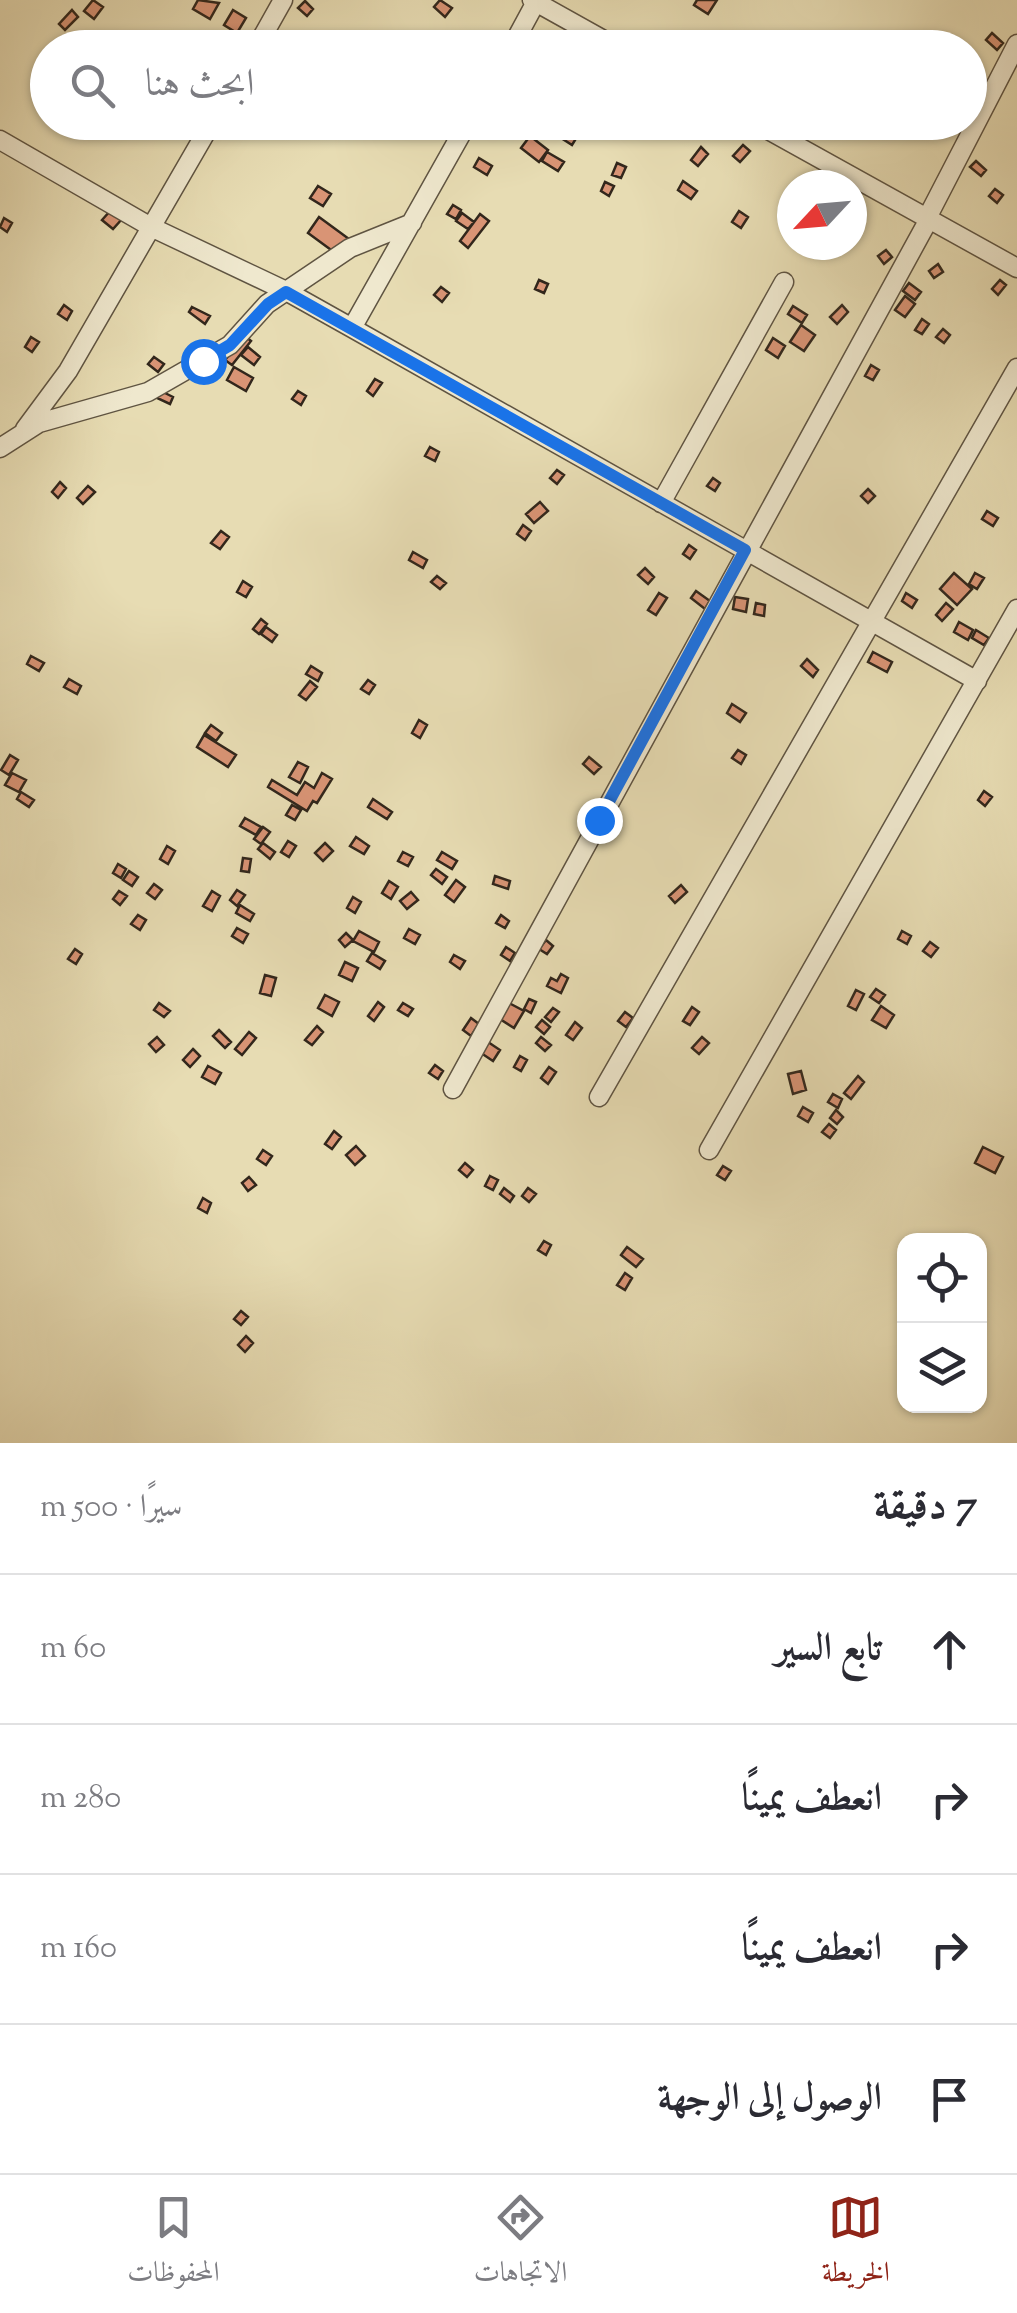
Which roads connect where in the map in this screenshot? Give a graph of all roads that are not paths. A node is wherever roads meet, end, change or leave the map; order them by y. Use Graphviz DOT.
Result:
graph roads {
  1 [pos="283,0"];
  2 [pos="535,1"];
  3 [pos="266,30"];
  4 [pos="520,30"];
  5 [pos="586,30"];
  6 [pos="1017,44"];
  7 [pos="987,103"];
  8 [pos="0,140"];
  9 [pos="202,140"];
  10 [pos="458,140"];
  11 [pos="786,140"];
  12 [pos="968,140"];
  13 [pos="928,219"];
  14 [pos="412,223"];
  15 [pos="152,227"];
  16 [pos="1017,268"];
  17 [pos="784,282"];
  18 [pos="286,292"];
  19 [pos="352,328"];
  20 [pos="1017,368"];
  21 [pos="21,435"];
  22 [pos="0,448"];
  23 [pos="661,503"];
  24 [pos="745,550"];
  25 [pos="1017,610"];
  26 [pos="873,622"];
  27 [pos="977,682"];
  28 [pos="453,1089"];
  29 [pos="598,1097"];
  30 [pos="709,1150"];
  1 -- 3 [label="street"];
  2 -- 4 [label="street"];
  2 -- 5 [label="street"];
  6 -- 7 [label="street"];
  8 -- 15 [label="street"];
  9 -- 15 [label="street"];
  10 -- 14 [label="street"];
  11 -- 13 [label="street"];
  12 -- 13 [label="street"];
  13 -- 16 [label="street"];
  13 -- 24 [label="street"];
  14 -- 18 [label="street"];
  14 -- 19 [label="street"];
  15 -- 18 [label="street"];
  15 -- 21 [label="street"];
  17 -- 23 [label="street"];
  18 -- 19 [label="street"];
  18 -- 21 [label="street"];
  19 -- 23 [label="street"];
  20 -- 26 [label="street"];
  21 -- 22 [label="street"];
  23 -- 24 [label="street"];
  24 -- 26 [label="street"];
  24 -- 28 [label="street"];
  25 -- 27 [label="street"];
  26 -- 27 [label="street"];
  26 -- 29 [label="street"];
  27 -- 30 [label="street"];
}
